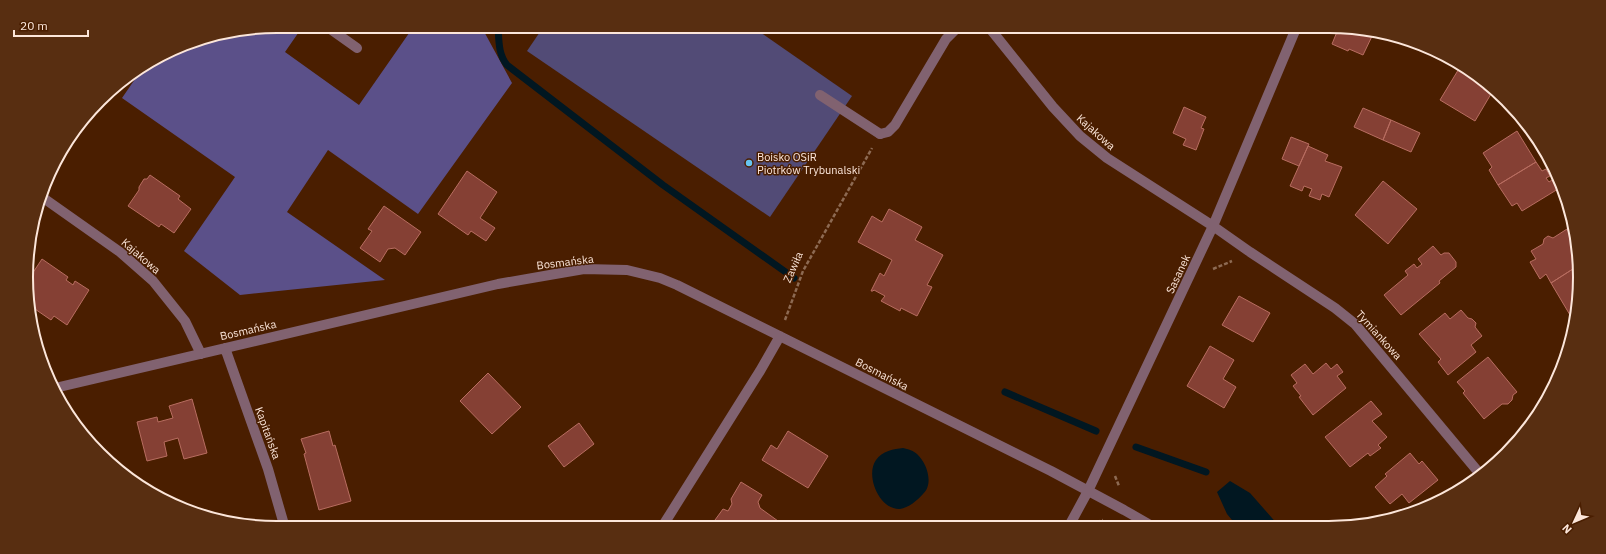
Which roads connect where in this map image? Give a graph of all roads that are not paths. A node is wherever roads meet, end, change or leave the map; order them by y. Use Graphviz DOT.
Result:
graph roads {
  1 [pos="336,33"];
  2 [pos="952,33"];
  3 [pos="994,33"];
  4 [pos="1294,33"];
  5 [pos="357,48"];
  6 [pos="820,95"];
  7 [pos="46,200"];
  8 [pos="1214,226"];
  9 [pos="780,336"];
  10 [pos="225,348"];
  11 [pos="201,354"];
  12 [pos="59,387"];
  13 [pos="1478,471"];
  14 [pos="1088,491"];
  15 [pos="283,521"];
  16 [pos="666,521"];
  17 [pos="1072,521"];
  18 [pos="1143,521"];
  1 -- 5 [label="street"];
  2 -- 6 [label="street"];
  3 -- 8 [label="street, Kajakowa"];
  4 -- 8 [label="street, Sasanek"];
  7 -- 11 [label="street, Kajakowa"];
  8 -- 13 [label="street, Tymiankowa"];
  8 -- 14 [label="street, Sasanek"];
  9 -- 10 [label="street, Bosmańska"];
  9 -- 14 [label="street, Bosmańska"];
  9 -- 16 [label="street"];
  10 -- 11 [label="street, Bosmańska"];
  10 -- 15 [label="street, Kapitańska"];
  11 -- 12 [label="street, Bosmańska"];
  14 -- 17 [label="street, Sasanek"];
  14 -- 18 [label="street, Bosmańska"];
}
